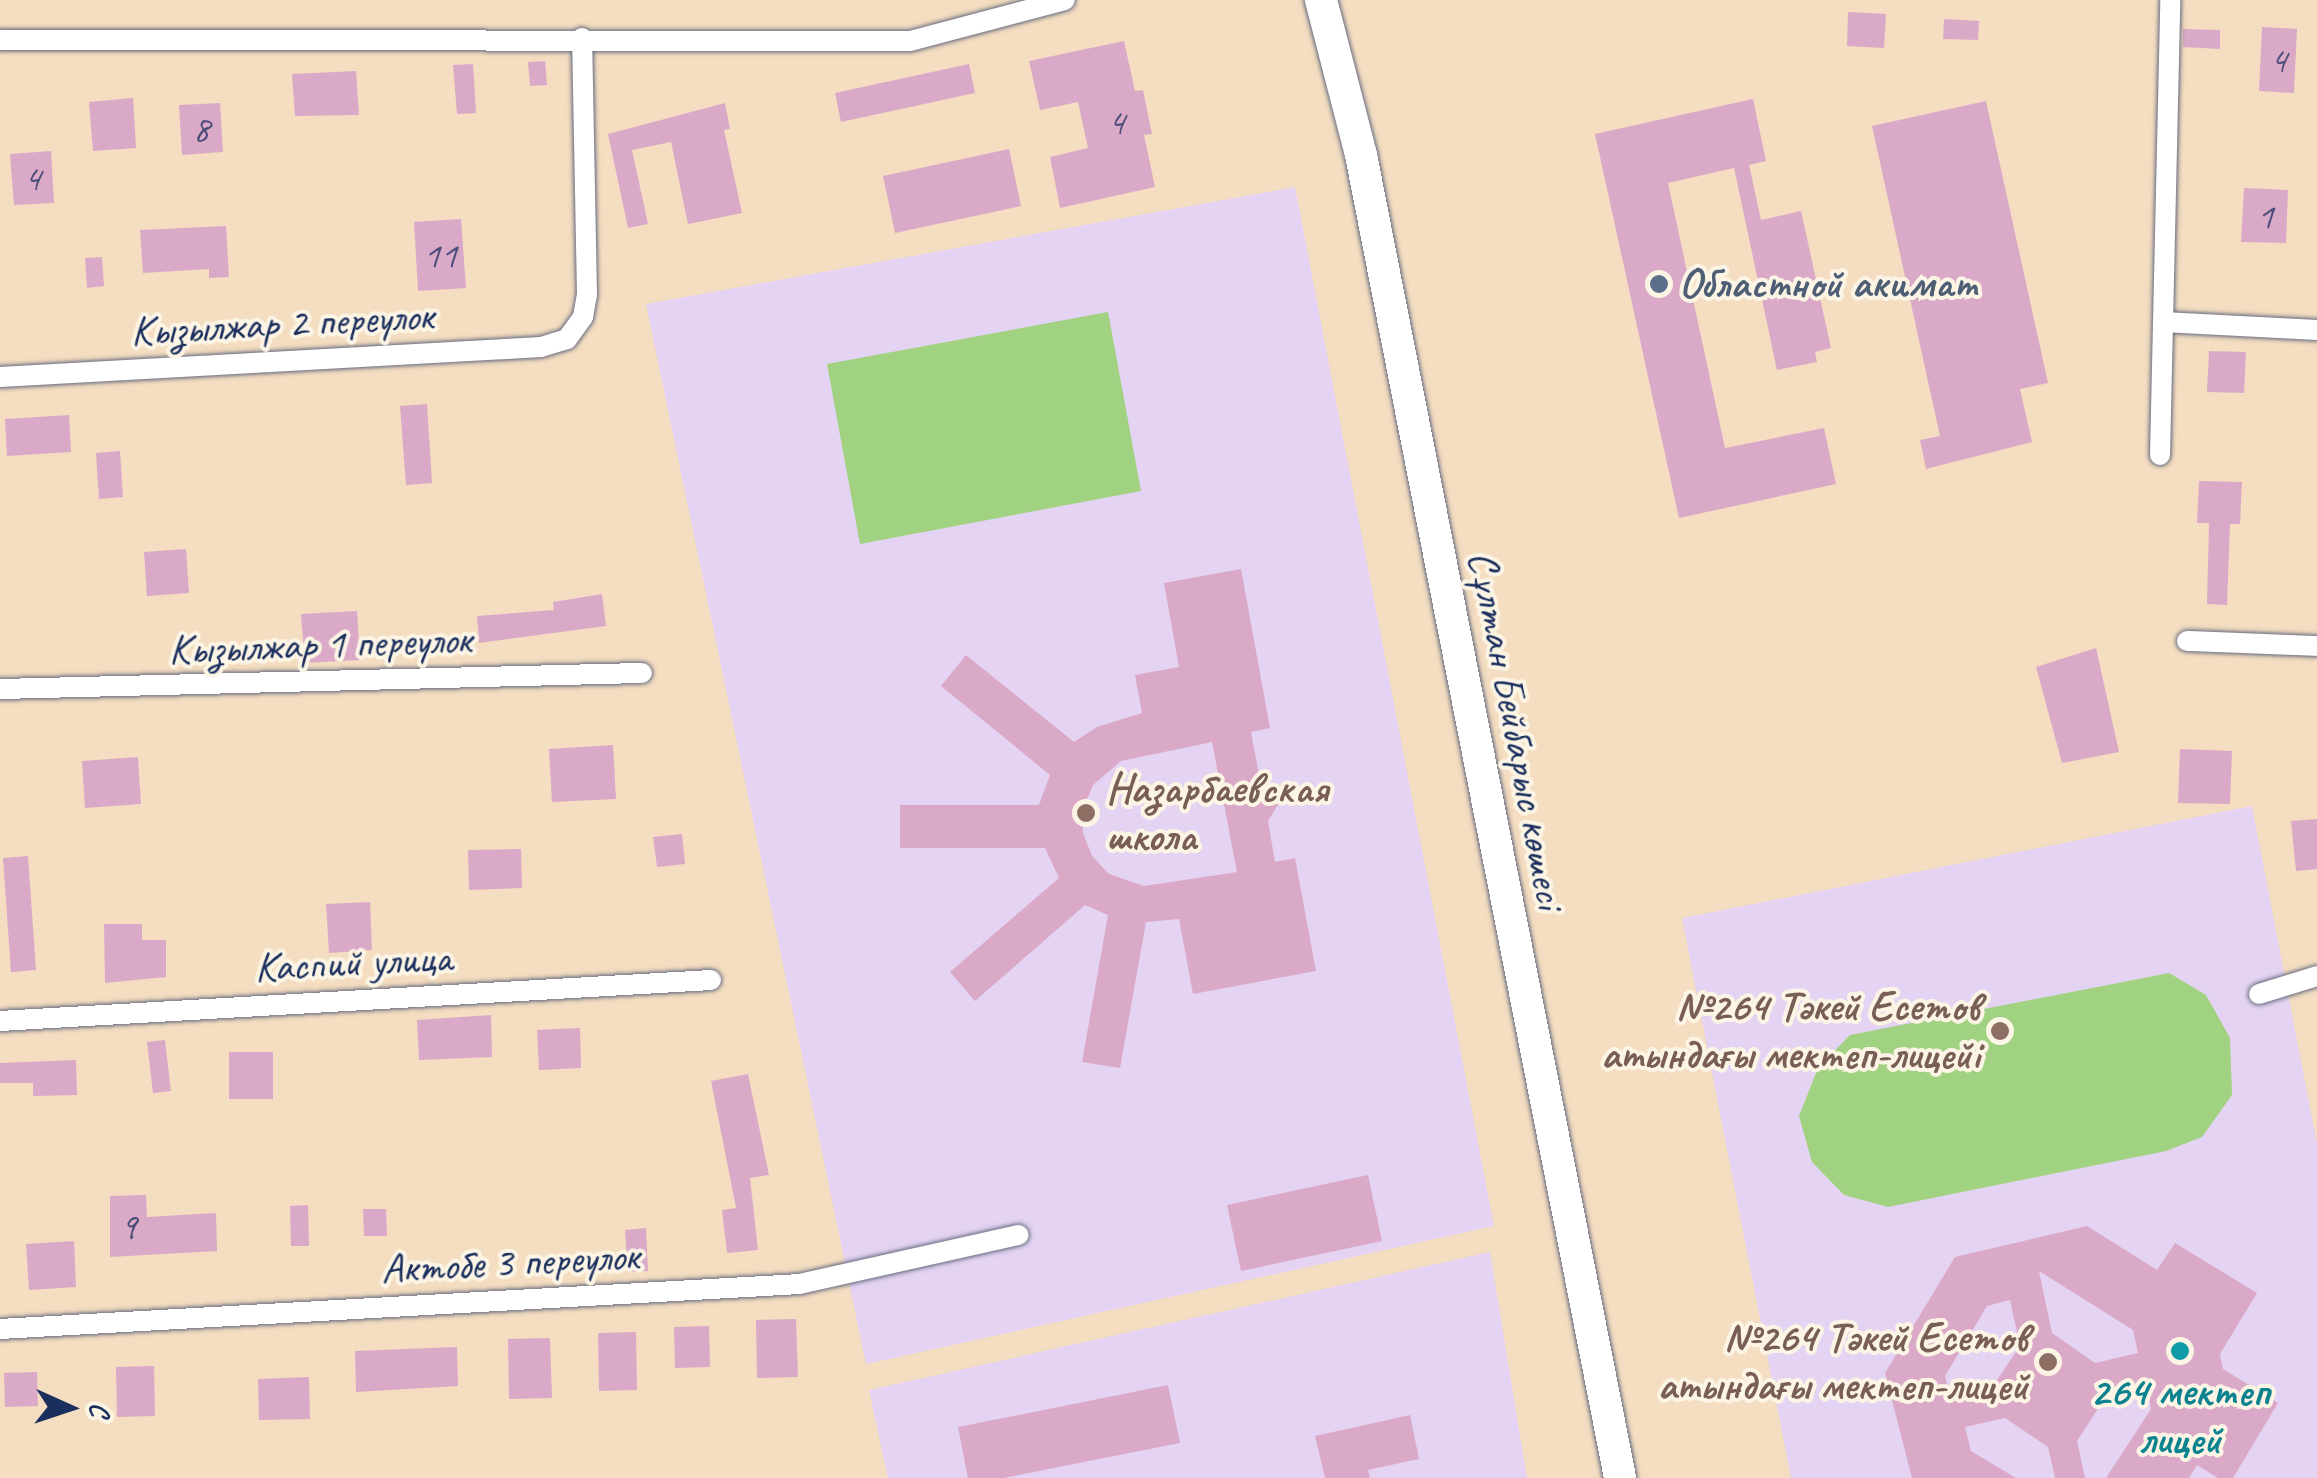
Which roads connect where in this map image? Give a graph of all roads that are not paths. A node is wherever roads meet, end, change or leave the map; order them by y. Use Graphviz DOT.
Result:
graph roads {
  1 [pos="1065,0"];
  2 [pos="1321,0"];
  3 [pos="2170,0"];
  4 [pos="582,38"];
  5 [pos="0,40"];
  6 [pos="2163,322"];
  7 [pos="2317,330"];
  8 [pos="0,377"];
  9 [pos="2160,454"];
  10 [pos="2187,640"];
  11 [pos="2317,646"];
  12 [pos="642,672"];
  13 [pos="0,690"];
  14 [pos="2317,976"];
  15 [pos="711,980"];
  16 [pos="2259,994"];
  17 [pos="0,1020"];
  18 [pos="1019,1235"];
  19 [pos="0,1328"];
  20 [pos="1620,1478"];
  1 -- 4 [label="street"];
  2 -- 20 [label="main road, Сұлтан Бейбарыс көшесі"];
  3 -- 6 [label="street"];
  4 -- 5 [label="street"];
  4 -- 8 [label="street, Кызылжар 2 переулок"];
  6 -- 7 [label="street"];
  6 -- 9 [label="street"];
  10 -- 11 [label="street"];
  12 -- 13 [label="street, Кызылжар 1 переулок"];
  14 -- 16 [label="street"];
  15 -- 17 [label="street, Каспий улица"];
  18 -- 19 [label="street, Актобе 3 переулок"];
}
